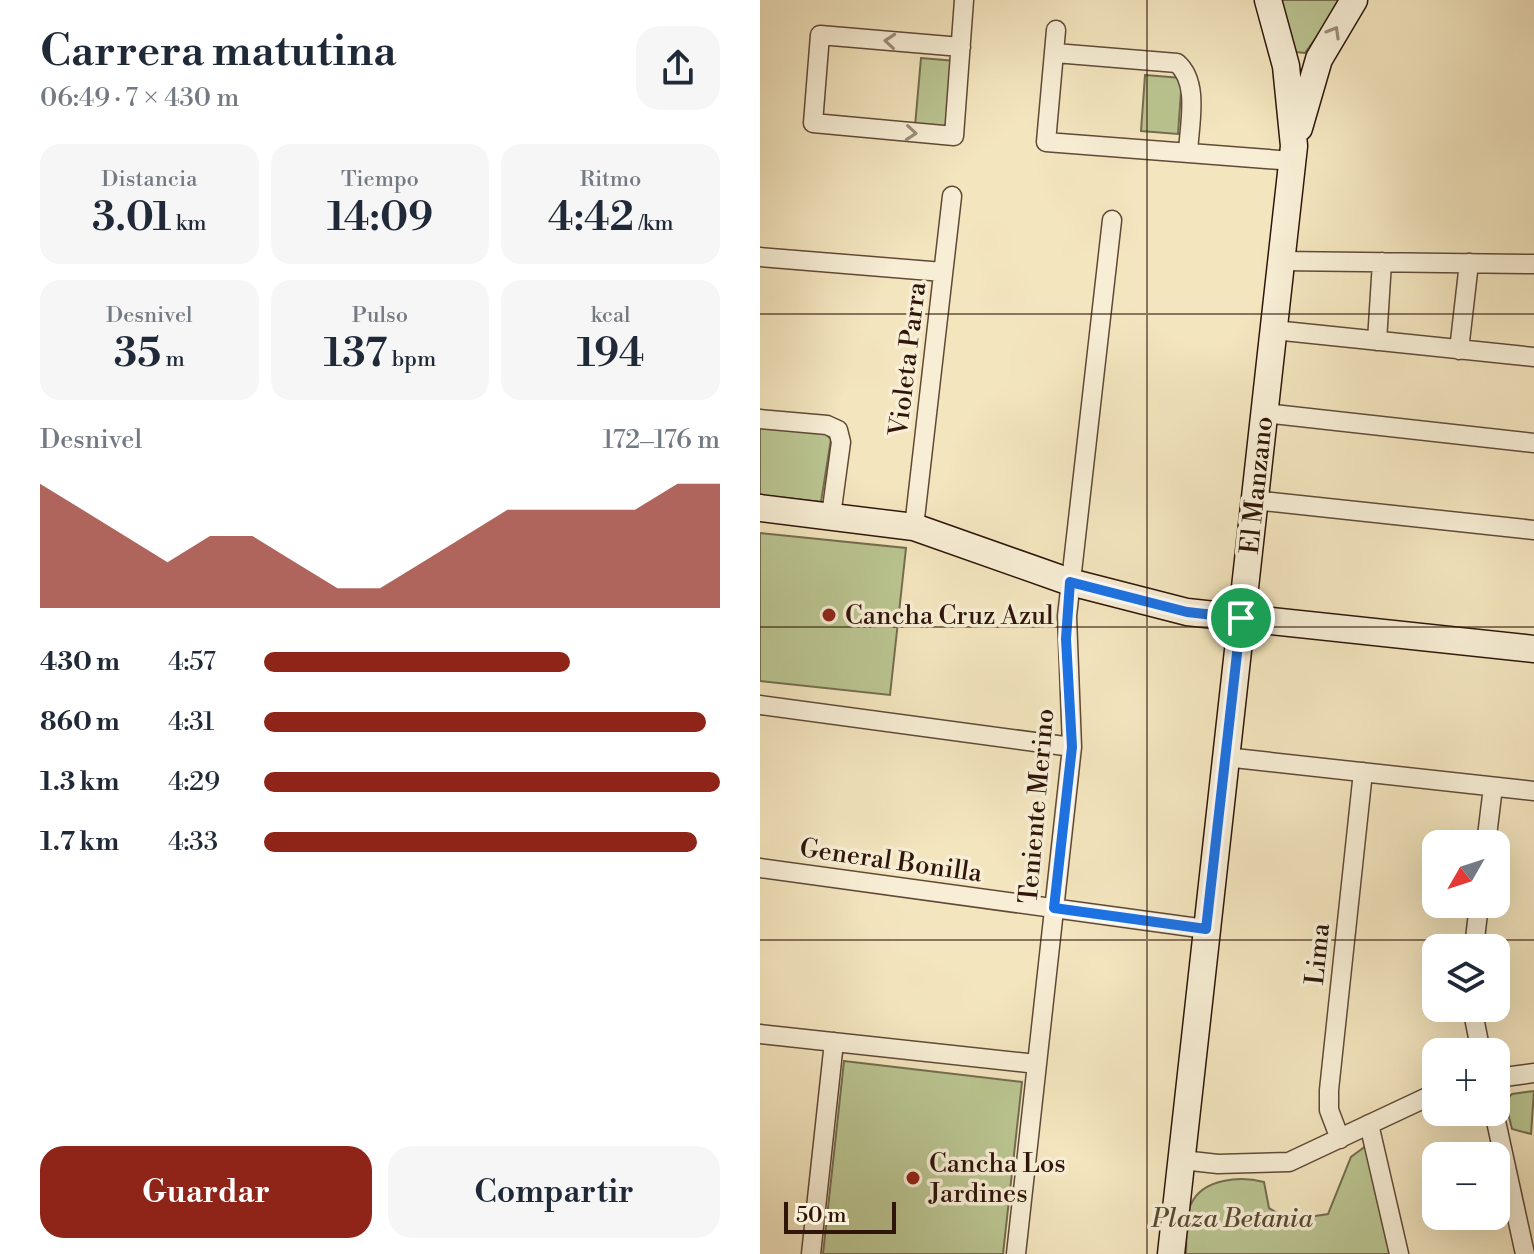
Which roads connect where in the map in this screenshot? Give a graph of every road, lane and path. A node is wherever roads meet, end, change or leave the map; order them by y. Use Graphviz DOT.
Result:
graph roads {
  1 [pos="964,0"];
  2 [pos="1268,0"];
  3 [pos="1354,0"];
  4 [pos="1056,30"];
  5 [pos="961,47"];
  6 [pos="1055,53"];
  7 [pos="1286,66"];
  8 [pos="1317,66"];
  9 [pos="1188,153"];
  10 [pos="1294,154"];
  11 [pos="952,196"];
  12 [pos="1112,220"];
  13 [pos="760,257"];
  14 [pos="1281,261"];
  15 [pos="1382,262"];
  16 [pos="1469,263"];
  17 [pos="1534,264"];
  18 [pos="943,272"];
  19 [pos="1274,330"];
  20 [pos="1377,341"];
  21 [pos="1459,350"];
  22 [pos="1534,357"];
  23 [pos="1264,413"];
  24 [pos="760,419"];
  25 [pos="1534,443"];
  26 [pos="1254,500"];
  27 [pos="760,508"];
  28 [pos="831,516"];
  29 [pos="914,527"];
  30 [pos="1534,530"];
  31 [pos="1070,582"];
  32 [pos="1241,618"];
  33 [pos="1534,649"];
  34 [pos="760,705"];
  35 [pos="1072,747"];
  36 [pos="1225,757"];
  37 [pos="1363,772"];
  38 [pos="1493,787"];
  39 [pos="1534,791"];
  40 [pos="1488,830"];
  41 [pos="760,868"];
  42 [pos="1054,908"];
  43 [pos="1206,929"];
  44 [pos="760,1034"];
  45 [pos="834,1042"];
  46 [pos="1037,1064"];
  47 [pos="1534,1073"];
  48 [pos="1510,1076"];
  49 [pos="1422,1099"];
  50 [pos="1369,1124"];
  51 [pos="1497,1126"];
  52 [pos="1340,1139"];
  53 [pos="1182,1160"];
  54 [pos="811,1254"];
  55 [pos="1016,1254"];
  56 [pos="1171,1254"];
  57 [pos="1399,1254"];
  58 [pos="1525,1254"];
  1 -- 5 [label="street"];
  2 -- 7 [label="street, El Manzano"];
  8 -- 3 [label="street, El Manzano, one-way"];
  4 -- 6 [label="street"];
  5 -- 5 [label="street, one-way"];
  6 -- 9 [label="street"];
  6 -- 9 [label="street"];
  7 -- 8 [label="street"];
  7 -- 10 [label="street, El Manzano"];
  8 -- 10 [label="street, El Manzano"];
  9 -- 10 [label="street"];
  10 -- 14 [label="street, El Manzano"];
  11 -- 18 [label="street, Violeta Parra"];
  12 -- 31 [label="street, Teniente Merino"];
  13 -- 18 [label="street"];
  14 -- 15 [label="street"];
  14 -- 19 [label="street, El Manzano"];
  15 -- 16 [label="street"];
  15 -- 20 [label="street"];
  16 -- 17 [label="street"];
  16 -- 21 [label="street"];
  18 -- 29 [label="street, Violeta Parra"];
  19 -- 20 [label="street"];
  19 -- 23 [label="street, El Manzano"];
  20 -- 21 [label="street"];
  21 -- 22 [label="street"];
  23 -- 25 [label="street"];
  23 -- 26 [label="street, El Manzano"];
  24 -- 28 [label="street"];
  26 -- 30 [label="street"];
  26 -- 32 [label="street, El Manzano"];
  27 -- 28 [label="street"];
  28 -- 29 [label="street"];
  29 -- 31 [label="street"];
  31 -- 32 [label="street"];
  31 -- 35 [label="street, Teniente Merino"];
  32 -- 33 [label="street"];
  32 -- 36 [label="street, El Manzano"];
  34 -- 35 [label="street"];
  35 -- 42 [label="street, Teniente Merino"];
  36 -- 37 [label="street"];
  36 -- 43 [label="street, El Manzano"];
  37 -- 38 [label="street"];
  37 -- 52 [label="street, Lima"];
  38 -- 39 [label="street"];
  38 -- 40 [label="street"];
  41 -- 42 [label="street, General Bonilla"];
  42 -- 43 [label="street, General Bonilla"];
  42 -- 46 [label="street, Teniente Merino"];
  43 -- 53 [label="street, El Manzano"];
  44 -- 45 [label="street"];
  45 -- 46 [label="street"];
  45 -- 54 [label="street"];
  46 -- 55 [label="street, Teniente Merino"];
  47 -- 48 [label="street"];
  49 -- 50 [label="street"];
  50 -- 52 [label="street"];
  50 -- 57 [label="street"];
  51 -- 58 [label="street"];
  52 -- 53 [label="street"];
  53 -- 56 [label="street, El Manzano"];
}
